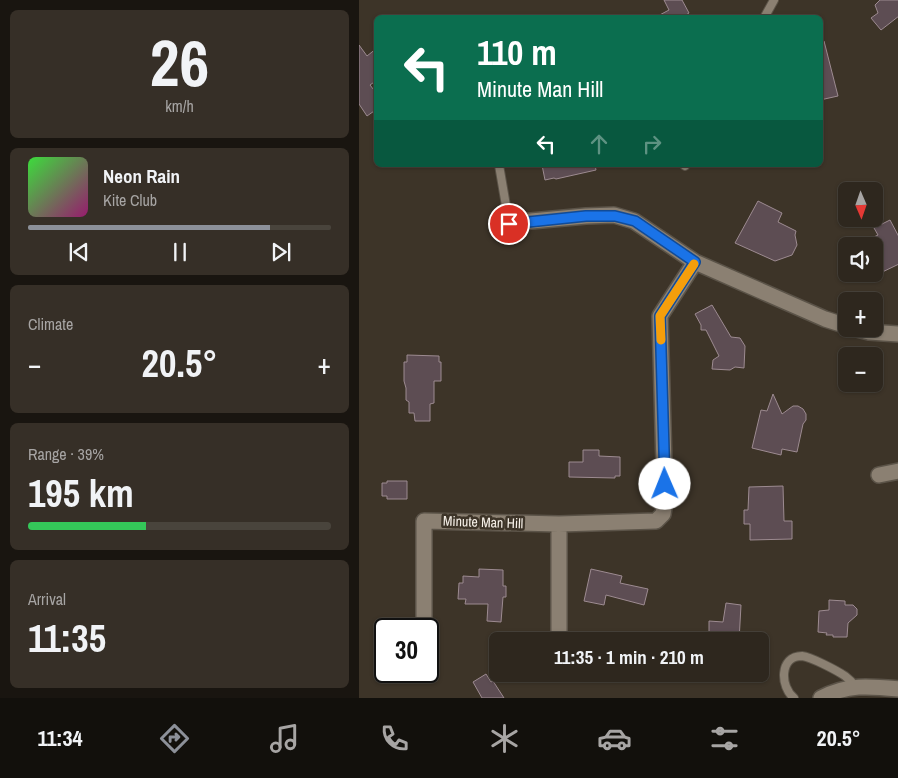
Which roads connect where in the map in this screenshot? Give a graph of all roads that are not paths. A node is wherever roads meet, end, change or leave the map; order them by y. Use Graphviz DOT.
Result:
graph roads {
  1 [pos="774,0"];
  2 [pos="766,15"];
  3 [pos="499,167"];
  4 [pos="509,224"];
  5 [pos="695,262"];
  6 [pos="838,323"];
  7 [pos="883,333"];
  8 [pos="898,334"];
  9 [pos="898,471"];
  10 [pos="879,475"];
  11 [pos="559,524"];
  12 [pos="424,618"];
  13 [pos="559,632"];
  14 [pos="856,687"];
  15 [pos="898,688"];
  16 [pos="794,698"];
  17 [pos="821,698"];
  1 -- 2 [label="lane"];
  3 -- 4 [label="lane"];
  4 -- 5 [label="street"];
  5 -- 6 [label="street"];
  5 -- 11 [label="street, Minute Man Hill"];
  7 -- 8 [label="street"];
  9 -- 10 [label="street"];
  11 -- 12 [label="street, Minute Man Hill"];
  11 -- 13 [label="street"];
  14 -- 15 [label="street"];
  14 -- 16 [label="lane"];
  14 -- 17 [label="street"];
}
